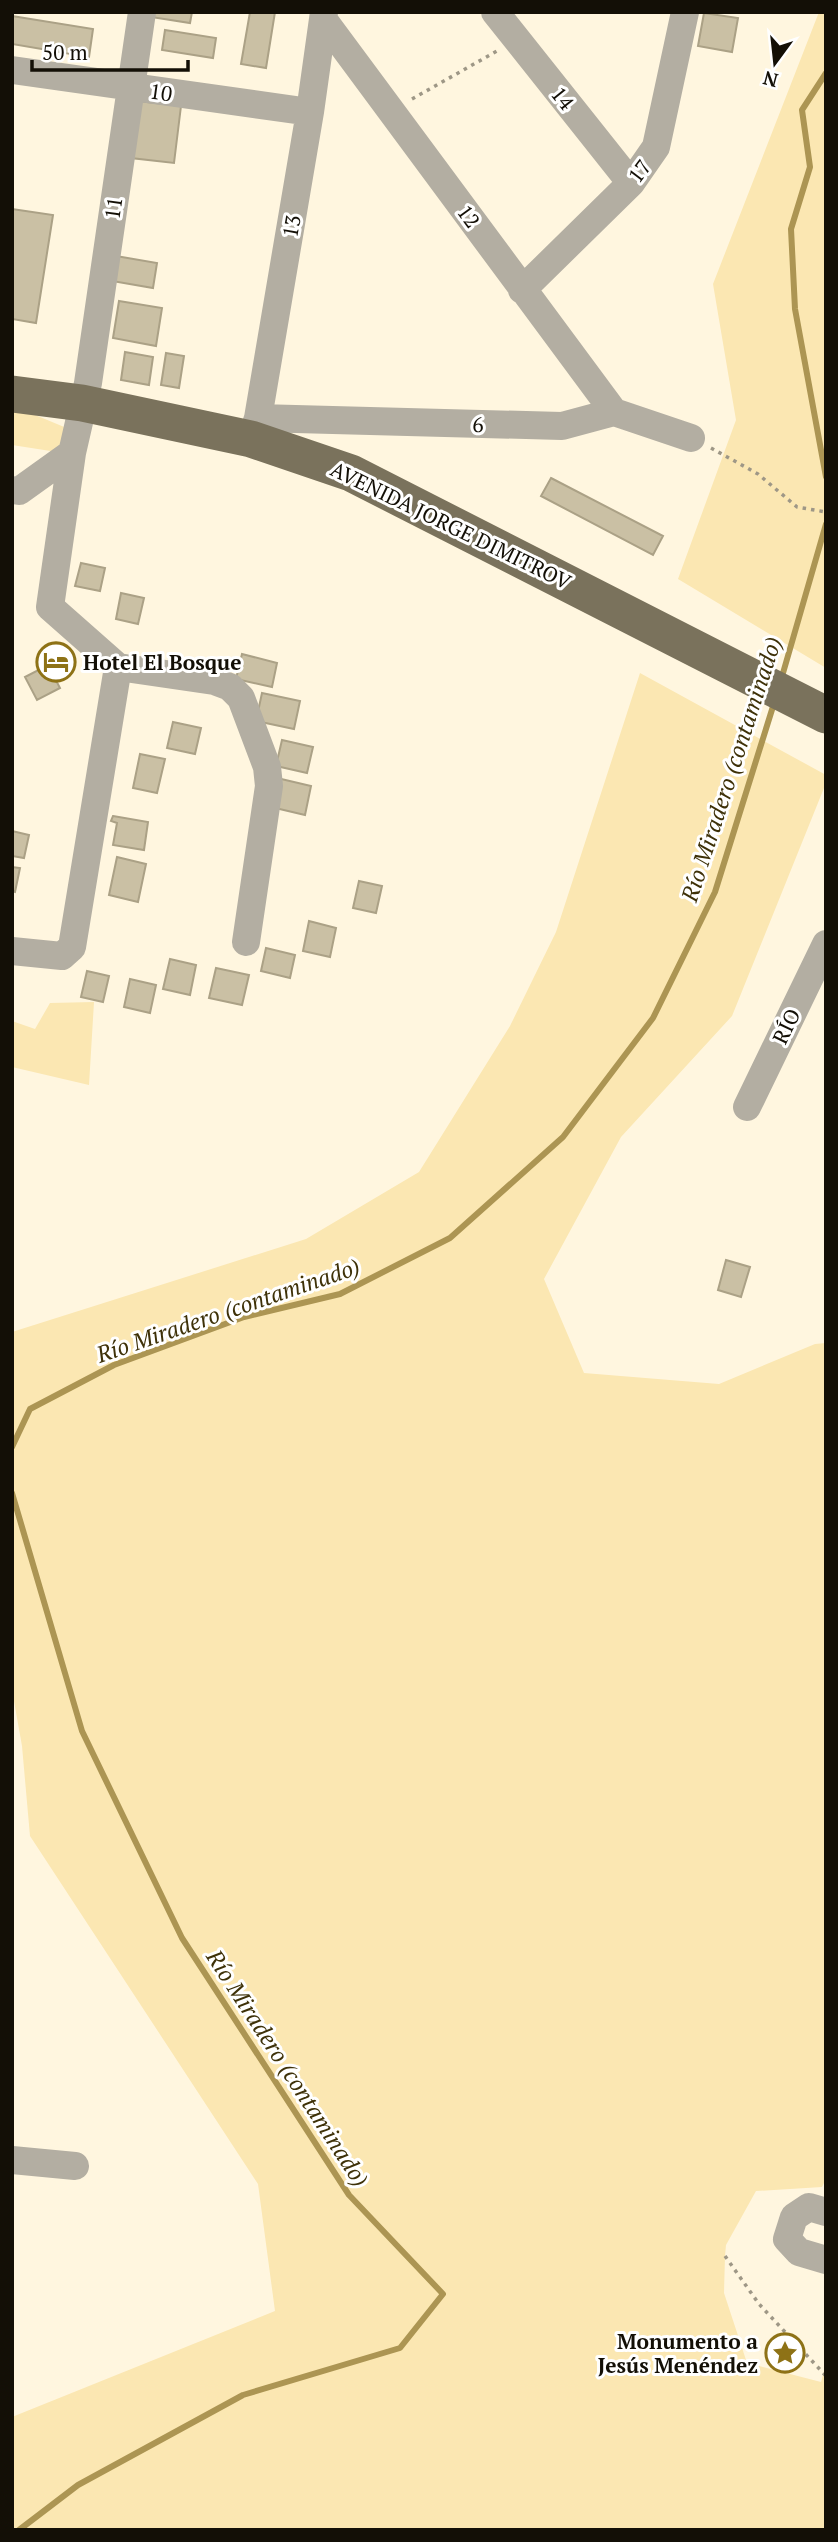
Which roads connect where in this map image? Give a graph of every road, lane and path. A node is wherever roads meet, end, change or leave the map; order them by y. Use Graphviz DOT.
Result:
graph roads {
  1 [pos="142,12"];
  2 [pos="685,12"];
  3 [pos="496,13"];
  4 [pos="323,16"];
  5 [pos="517,40"];
  6 [pos="12,70"];
  7 [pos="131,88"];
  8 [pos="392,110"];
  9 [pos="310,112"];
  10 [pos="631,183"];
  11 [pos="522,290"];
  12 [pos="12,371"];
  13 [pos="85,393"];
  14 [pos="12,394"];
  15 [pos="614,412"];
  16 [pos="255,429"];
  17 [pos="691,438"];
  18 [pos="72,453"];
  19 [pos="12,490"];
  20 [pos="826,512"];
  21 [pos="118,667"];
  22 [pos="814,697"];
  23 [pos="246,942"];
  24 [pos="826,944"];
  25 [pos="12,951"];
  26 [pos="747,1107"];
  27 [pos="12,2160"];
  28 [pos="75,2166"];
  29 [pos="826,2212"];
  30 [pos="725,2256"];
  31 [pos="826,2260"];
  32 [pos="826,2376"];
  1 -- 7 [label="street, 11"];
  2 -- 10 [label="street, 17"];
  3 -- 5 [label="street, 14"];
  4 -- 8 [label="street, 12"];
  4 -- 9 [label="street, 13"];
  5 -- 8 [label="path"];
  5 -- 10 [label="street, 14"];
  6 -- 7 [label="street, 10"];
  7 -- 9 [label="street, 10"];
  7 -- 13 [label="street, 11"];
  8 -- 11 [label="street, 12"];
  9 -- 16 [label="street, 13"];
  10 -- 11 [label="street, 17"];
  11 -- 15 [label="street, 12"];
  12 -- 13 [label="main road, AVENIDA JORGE DIMITROV"];
  13 -- 14 [label="main road, AVENIDA JORGE DIMITROV"];
  13 -- 16 [label="main road, AVENIDA JORGE DIMITROV"];
  13 -- 18 [label="street, 11"];
  15 -- 16 [label="street, 6"];
  15 -- 17 [label="street"];
  16 -- 22 [label="main road, AVENIDA JORGE DIMITROV"];
  17 -- 20 [label="path"];
  18 -- 19 [label="street"];
  18 -- 21 [label="street, 11"];
  21 -- 23 [label="street"];
  21 -- 25 [label="street"];
  24 -- 26 [label="street, RÍO"];
  27 -- 28 [label="street"];
  29 -- 31 [label="street"];
  30 -- 32 [label="path"];
}
